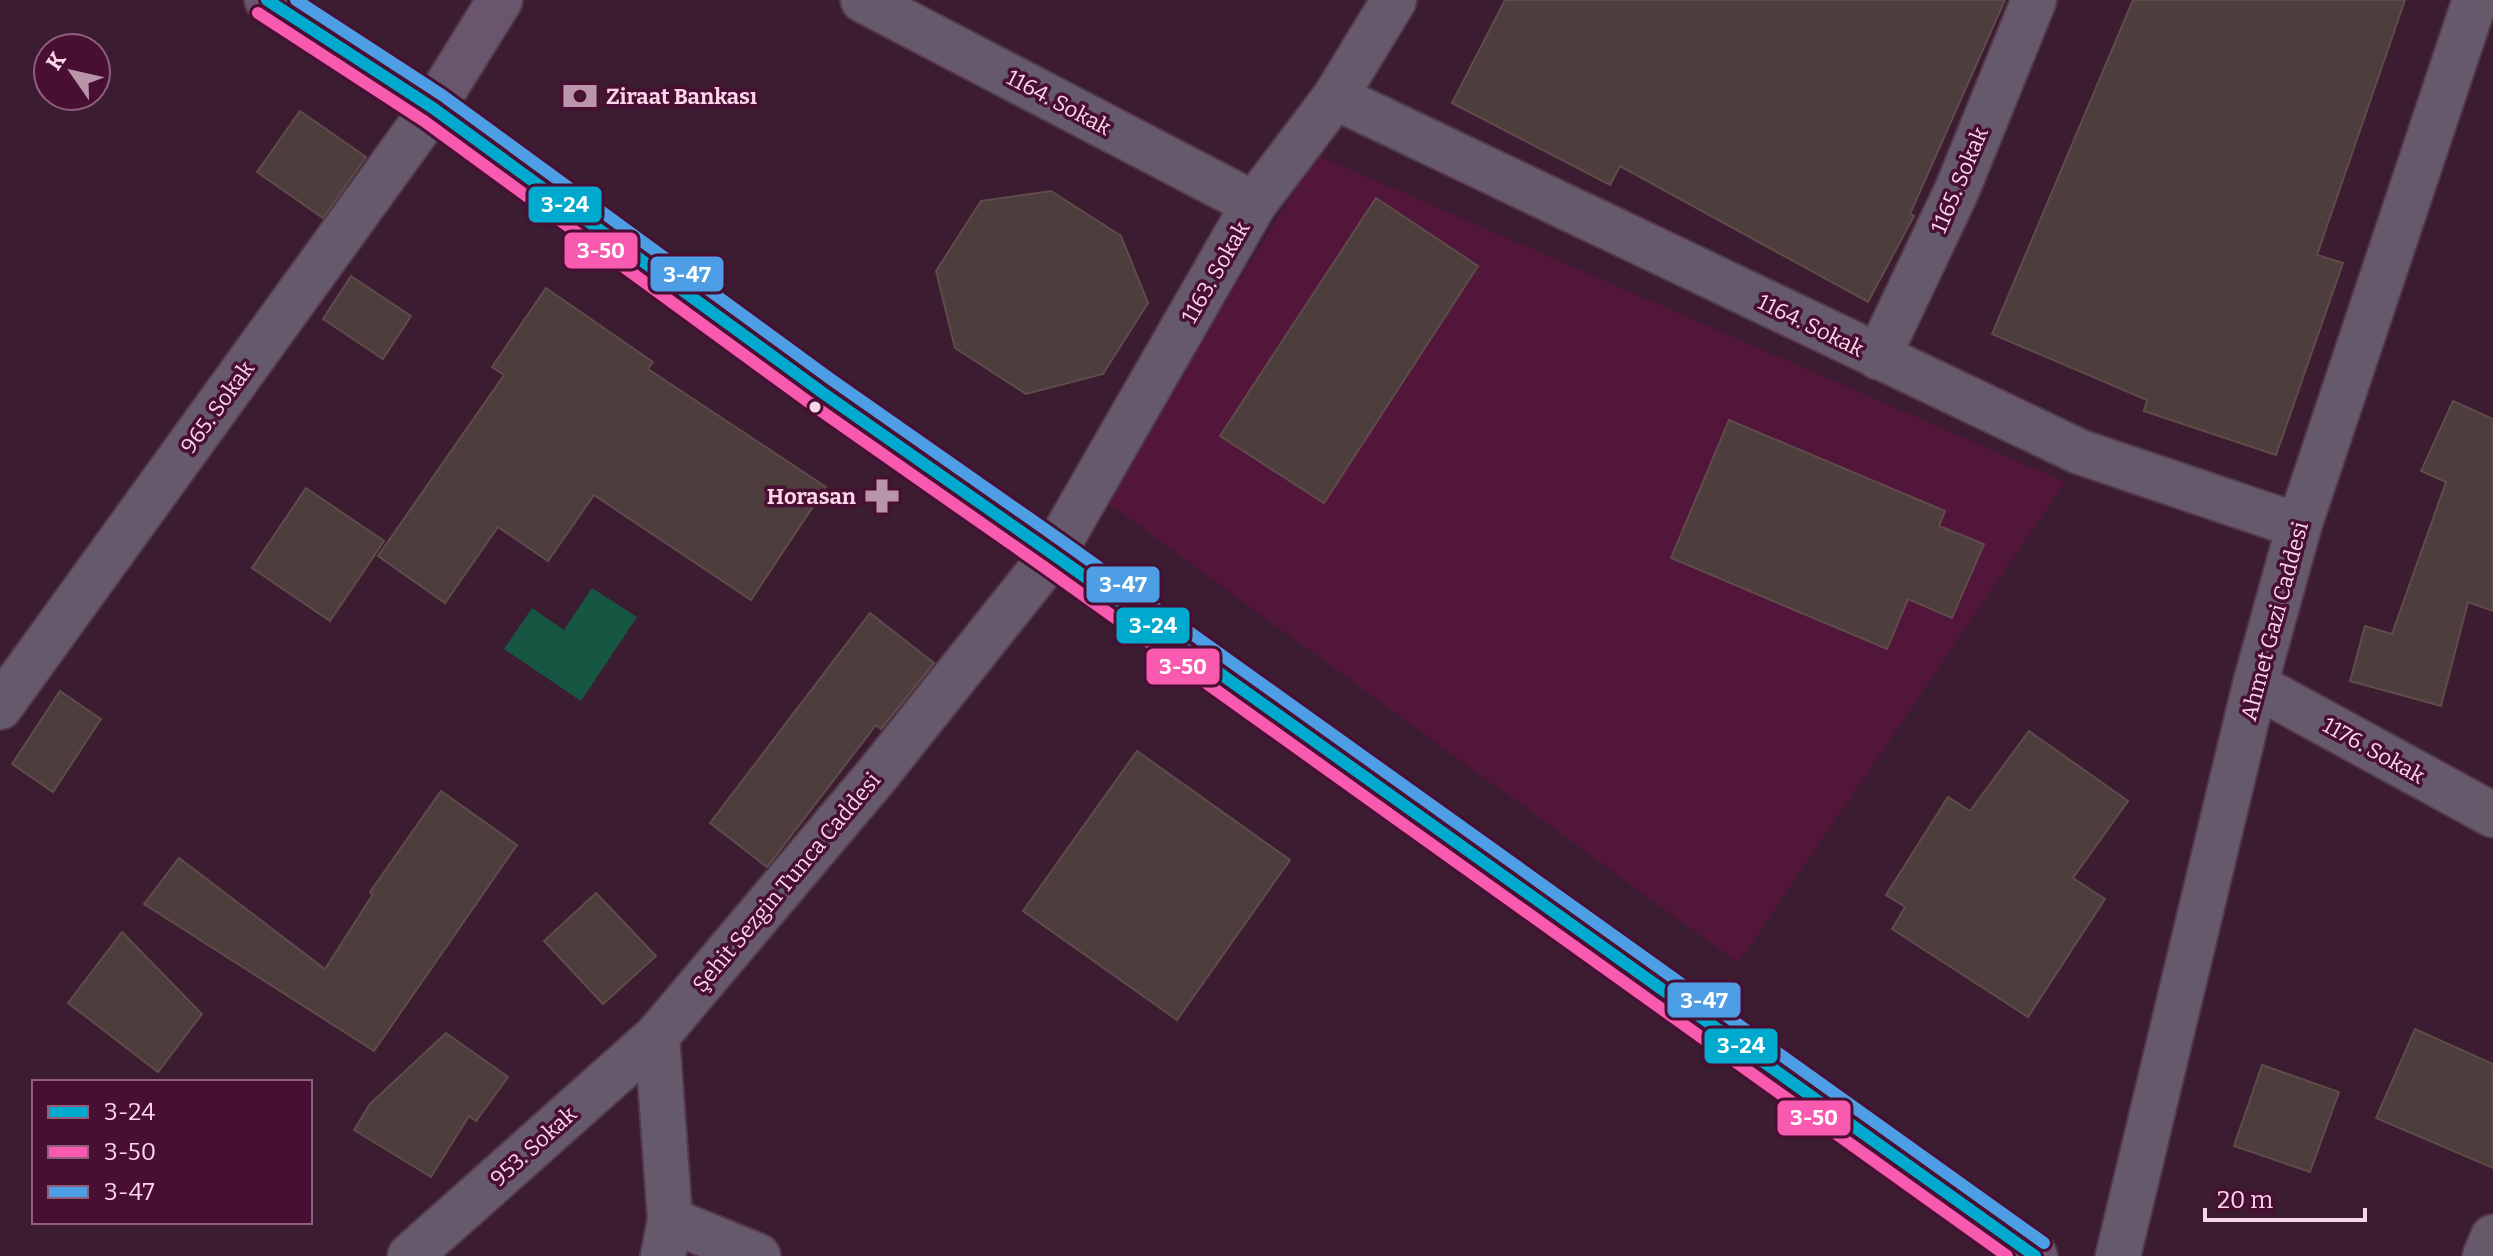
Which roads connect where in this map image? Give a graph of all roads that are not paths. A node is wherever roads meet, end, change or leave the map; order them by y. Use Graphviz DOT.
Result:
graph roads {
  1 [pos="267,0"];
  2 [pos="500,0"];
  3 [pos="863,0"];
  4 [pos="1394,0"];
  5 [pos="2034,0"];
  6 [pos="2475,0"];
  7 [pos="1335,97"];
  8 [pos="433,108"];
  9 [pos="1254,204"];
  10 [pos="1878,357"];
  11 [pos="2299,526"];
  12 [pos="1053,554"];
  13 [pos="2255,685"];
  14 [pos="0,707"];
  15 [pos="2493,815"];
  16 [pos="657,1036"];
  17 [pos="2493,1237"];
  18 [pos="667,1238"];
  19 [pos="410,1256"];
  20 [pos="758,1256"];
  21 [pos="2035,1256"];
  22 [pos="2118,1256"];
  23 [pos="2485,1256"];
  1 -- 8 [label="main road"];
  2 -- 8 [label="main road"];
  3 -- 9 [label="street, 1164. Sokak"];
  4 -- 7 [label="street, 1163. Sokak"];
  5 -- 10 [label="street, 1165. Sokak"];
  6 -- 11 [label="street, Ahmet Gazi Caddesi"];
  7 -- 9 [label="street, 1163. Sokak"];
  7 -- 10 [label="street, 1164. Sokak"];
  8 -- 12 [label="main road"];
  8 -- 14 [label="street, 965. Sokak"];
  9 -- 12 [label="street, 1163. Sokak"];
  10 -- 11 [label="street, 1164. Sokak"];
  11 -- 13 [label="street, Ahmet Gazi Caddesi"];
  12 -- 16 [label="street, Şehit Sezgin Tunca Caddesi"];
  12 -- 21 [label="main road"];
  13 -- 15 [label="street, 1176. Sokak"];
  13 -- 22 [label="street, Ahmet Gazi Caddesi"];
  16 -- 18 [label="street"];
  16 -- 19 [label="street, 953. Sokak"];
  17 -- 23 [label="street"];
  18 -- 20 [label="street"];
}
